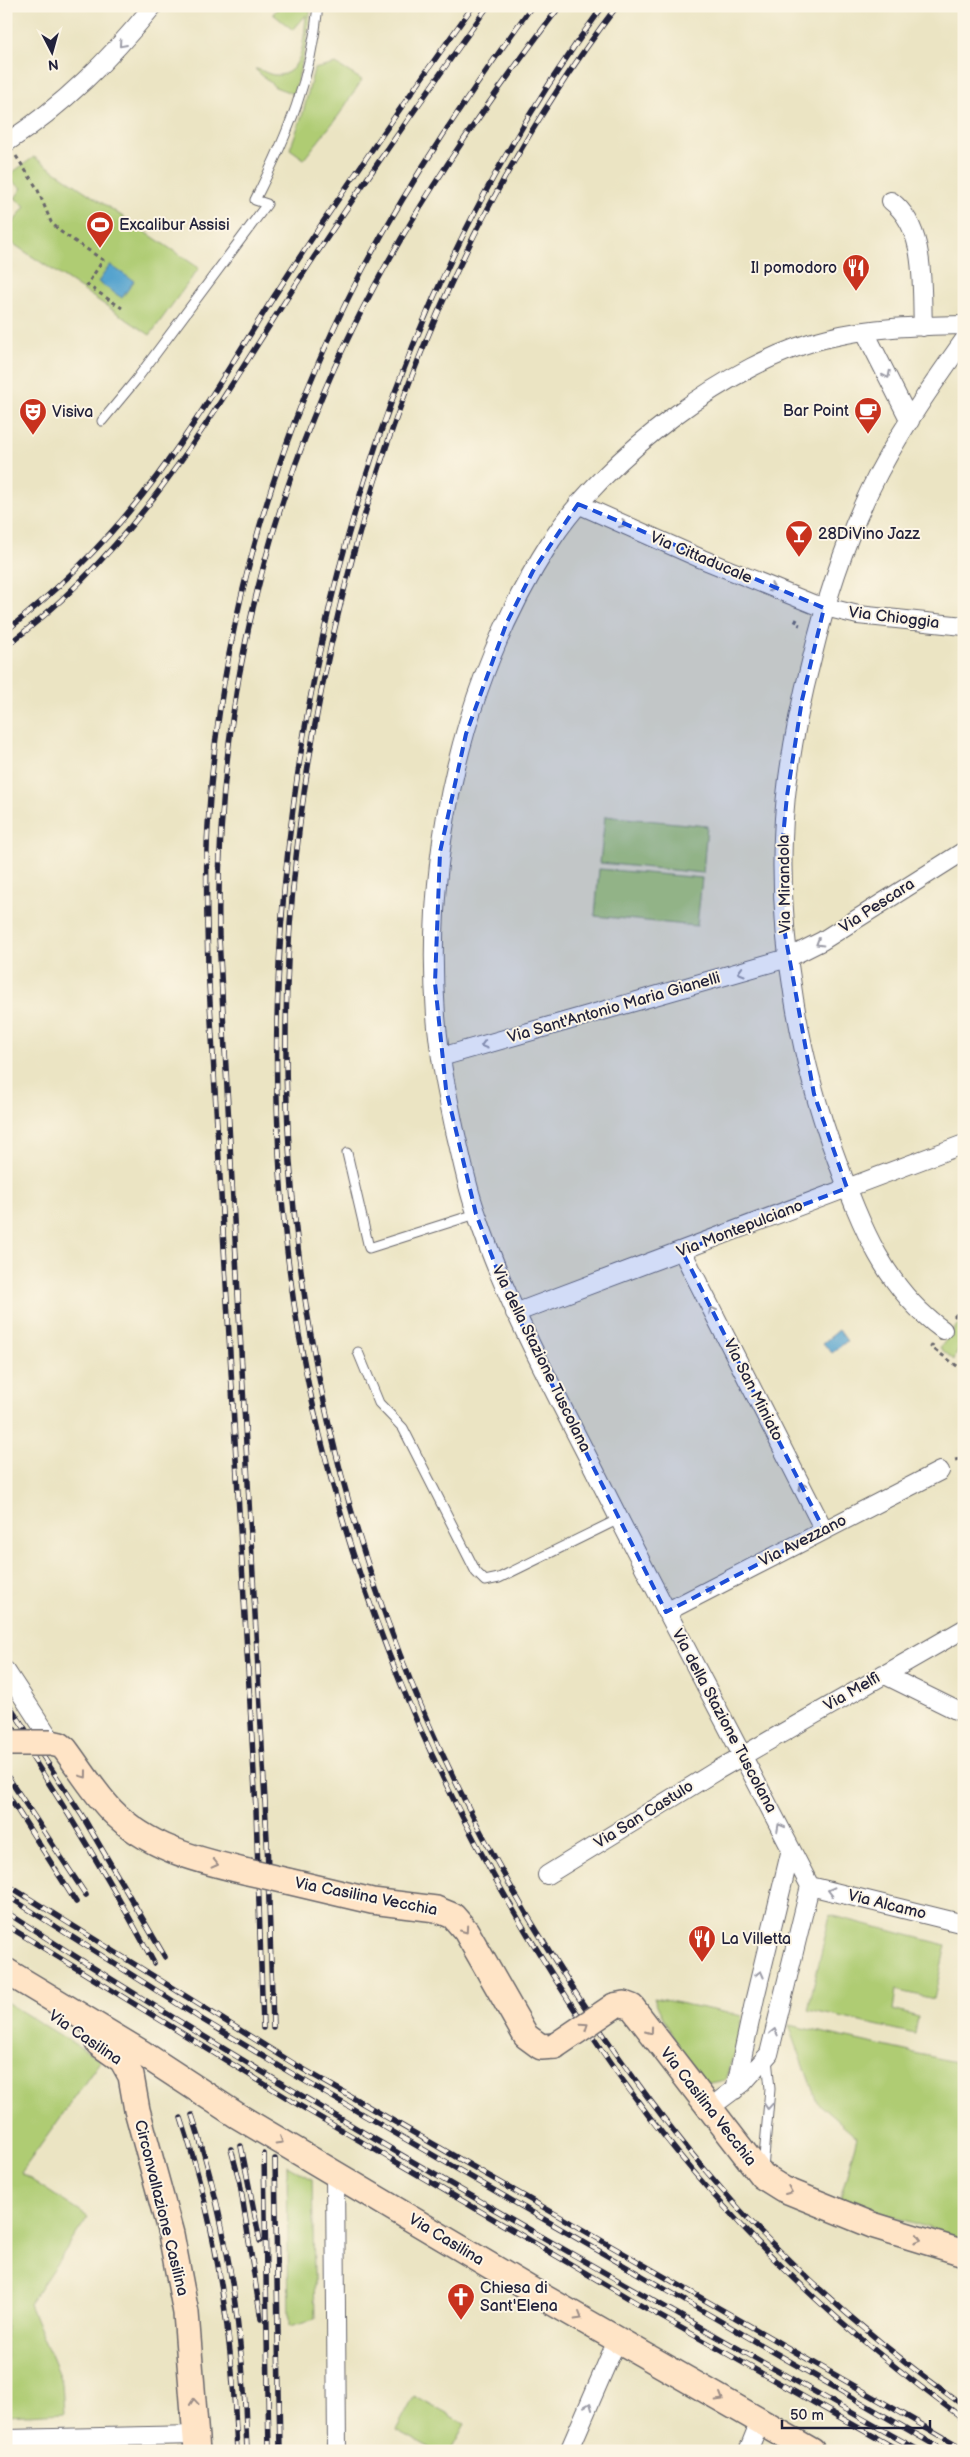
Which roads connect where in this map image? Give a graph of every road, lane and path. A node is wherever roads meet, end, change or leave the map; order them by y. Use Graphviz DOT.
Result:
graph roads {
  1 [pos="318,6"];
  2 [pos="150,7"];
  3 [pos="8,142"];
  4 [pos="891,201"];
  5 [pos="122,308"];
  6 [pos="964,325"];
  7 [pos="923,327"];
  8 [pos="865,332"];
  9 [pos="964,340"];
  10 [pos="102,421"];
  11 [pos="910,421"];
  12 [pos="578,504"];
  13 [pos="824,608"];
  14 [pos="796,619"];
  15 [pos="800,625"];
  16 [pos="964,626"];
  17 [pos="964,851"];
  18 [pos="788,958"];
  19 [pos="441,1057"];
  20 [pos="964,1144"];
  21 [pos="348,1153"];
  22 [pos="846,1188"];
  23 [pos="476,1214"];
  24 [pos="682,1251"];
  25 [pos="515,1313"];
  26 [pos="943,1330"];
  27 [pos="358,1352"];
  28 [pos="964,1371"];
  29 [pos="940,1471"];
  30 [pos="619,1519"];
  31 [pos="824,1530"];
  32 [pos="666,1612"];
  33 [pos="964,1629"];
  34 [pos="6,1671"];
  35 [pos="883,1674"];
  36 [pos="964,1714"];
  37 [pos="6,1743"];
  38 [pos="52,1743"];
  39 [pos="742,1756"];
  40 [pos="791,1849"];
  41 [pos="547,1875"];
  42 [pos="810,1886"];
  43 [pos="964,1924"];
  44 [pos="6,1971"];
  45 [pos="6,1988"];
  46 [pos="766,2058"];
  47 [pos="133,2086"];
  48 [pos="735,2090"];
  49 [pos="711,2107"];
  50 [pos="238,2116"];
  51 [pos="334,2173"];
  52 [pos="762,2176"];
  53 [pos="964,2253"];
  54 [pos="617,2340"];
  55 [pos="760,2420"];
  56 [pos="6,2439"];
  57 [pos="196,2443"];
  58 [pos="337,2451"];
  59 [pos="570,2451"];
  60 [pos="748,2451"];
  61 [pos="812,2451"];
  1 -- 10 [label="lane"];
  2 -- 3 [label="street, one-way"];
  3 -- 5 [label="path"];
  4 -- 7 [label="street"];
  6 -- 7 [label="street, Via della Stazione Tuscolana"];
  7 -- 8 [label="street, Via della Stazione Tuscolana"];
  8 -- 11 [label="street, one-way"];
  8 -- 12 [label="street, Via della Stazione Tuscolana"];
  9 -- 11 [label="street, Via Mirandola"];
  11 -- 13 [label="street, Via Mirandola"];
  12 -- 13 [label="street, Via Cittaducale, one-way"];
  12 -- 19 [label="street, Via della Stazione Tuscolana"];
  13 -- 16 [label="street, Via Chioggia"];
  13 -- 18 [label="street, Via Mirandola"];
  14 -- 15 [label="path"];
  17 -- 18 [label="street, Via Pescara, one-way"];
  18 -- 19 [label="street, Via Sant'Antonio Maria Gianelli, one-way"];
  18 -- 22 [label="street, Via Mirandola"];
  19 -- 23 [label="street, Via della Stazione Tuscolana"];
  20 -- 22 [label="street, Via Montepulciano"];
  21 -- 23 [label="lane"];
  22 -- 24 [label="street, Via Montepulciano"];
  22 -- 26 [label="street, Via Mirandola"];
  23 -- 25 [label="street, Via della Stazione Tuscolana"];
  24 -- 25 [label="street, Via Montepulciano"];
  31 -- 24 [label="street, Via San Miniato, one-way"];
  25 -- 30 [label="street, Via della Stazione Tuscolana"];
  26 -- 28 [label="path"];
  27 -- 30 [label="lane"];
  29 -- 31 [label="street, Via Avezzano"];
  30 -- 32 [label="street, Via della Stazione Tuscolana"];
  32 -- 31 [label="street, Via Avezzano, one-way"];
  32 -- 39 [label="street, Via della Stazione Tuscolana"];
  33 -- 35 [label="street, Via Melfi"];
  34 -- 38 [label="street, Via Casilina Vecchia"];
  35 -- 36 [label="street"];
  35 -- 39 [label="street, Via Melfi"];
  37 -- 38 [label="main road, bridge"];
  38 -- 49 [label="main road, Via Casilina Vecchia, one-way, bridge"];
  40 -- 39 [label="street, Via della Stazione Tuscolana, one-way"];
  39 -- 41 [label="street, Via San Castulo"];
  40 -- 42 [label="street, Via della Stazione Tuscolana"];
  48 -- 40 [label="street, one-way"];
  43 -- 42 [label="street, Via Alcamo, one-way"];
  46 -- 42 [label="street, one-way"];
  44 -- 50 [label="main road, Via Casilina"];
  45 -- 47 [label="main road, Via Casilina"];
  46 -- 48 [label="street"];
  46 -- 52 [label="lane, one-way"];
  47 -- 50 [label="main road, Via Casilina"];
  57 -- 47 [label="main road, Circonvallazione Casilina, one-way"];
  48 -- 49 [label="street"];
  49 -- 52 [label="main road, Via Casilina Vecchia"];
  50 -- 51 [label="main road, Via Casilina, one-way"];
  51 -- 54 [label="main road, Via Casilina, one-way"];
  51 -- 58 [label="street"];
  52 -- 53 [label="main road, Via Casilina Vecchia, one-way"];
  54 -- 55 [label="main road, Via Casilina, one-way"];
  59 -- 54 [label="street, one-way"];
  55 -- 60 [label="street"];
  55 -- 61 [label="main road, Via Casilina"];
  56 -- 57 [label="street"];
}
